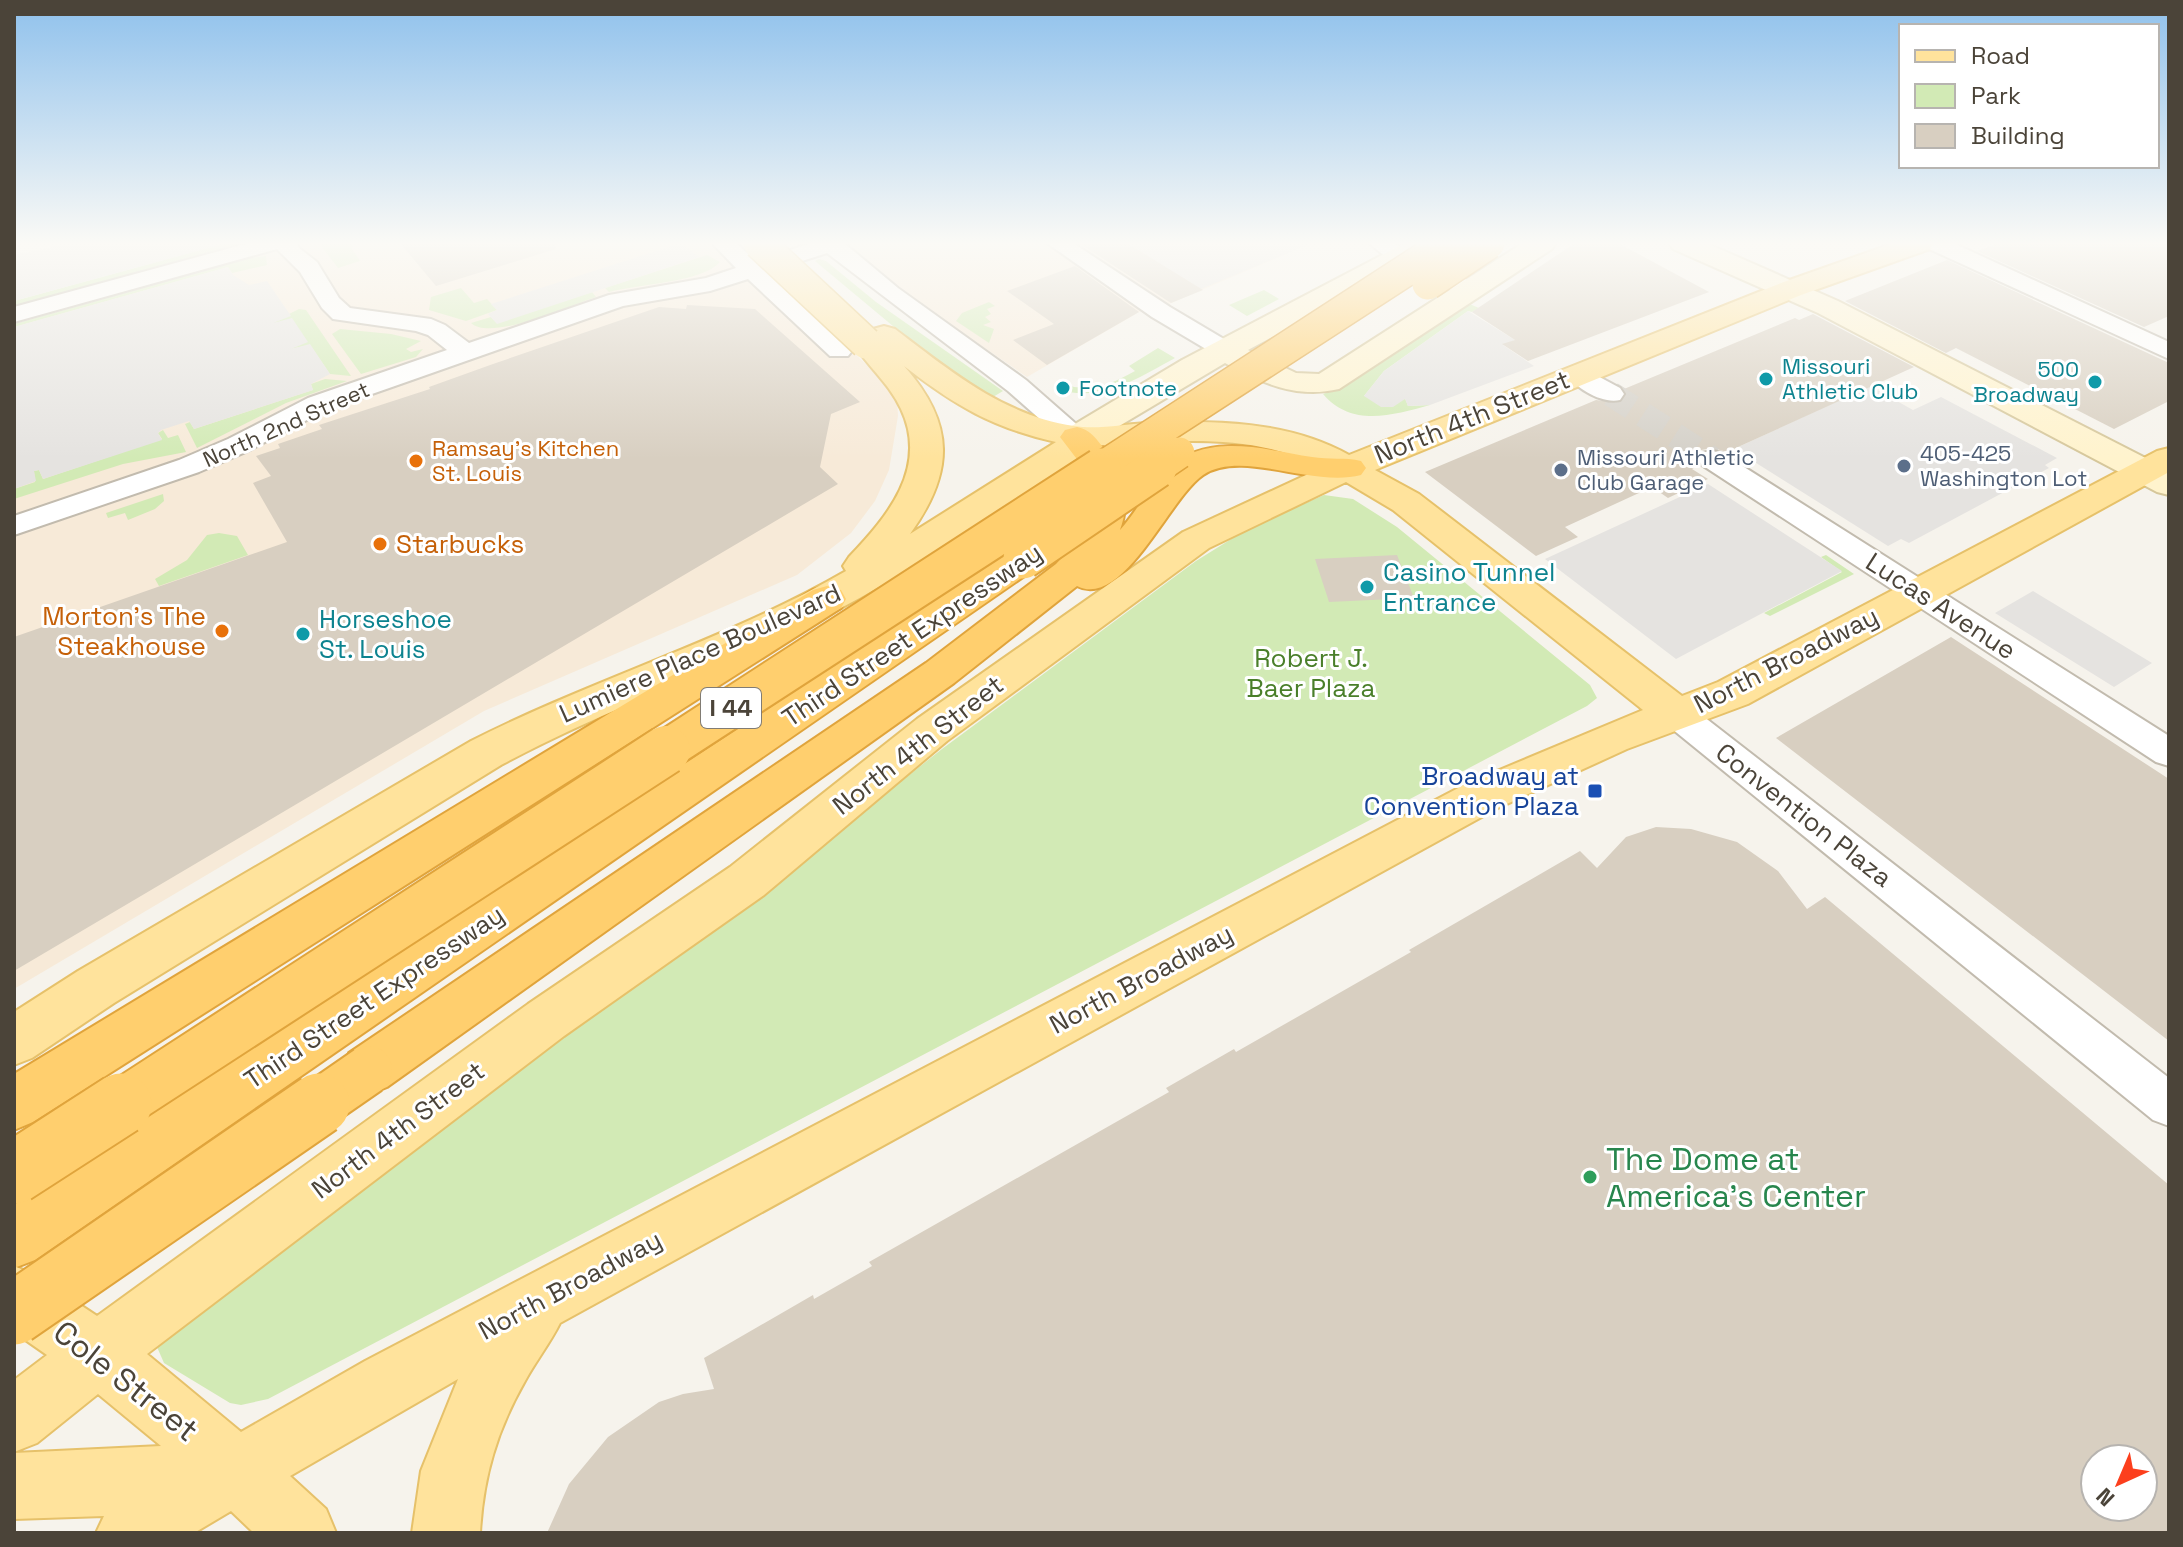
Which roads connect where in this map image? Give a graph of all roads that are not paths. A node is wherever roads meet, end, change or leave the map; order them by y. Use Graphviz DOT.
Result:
graph roads {
  1 [pos="351,315"];
  2 [pos="574,315"];
  3 [pos="829,315"];
  4 [pos="840,315"];
  5 [pos="920,315"];
  6 [pos="1166,315"];
  7 [pos="1282,315"];
  8 [pos="1337,315"];
  9 [pos="1383,315"];
  10 [pos="1432,315"];
  11 [pos="1726,315"];
  12 [pos="1844,315"];
  13 [pos="2091,315"];
  14 [pos="863,343"];
  15 [pos="1225,350"];
  16 [pos="2169,351"];
  17 [pos="464,353"];
  18 [pos="1579,374"];
  19 [pos="1611,394"];
  20 [pos="1077,437"];
  21 [pos="1712,459"];
  22 [pos="1349,468"];
  23 [pos="2161,471"];
  24 [pos="14,526"];
  25 [pos="1918,592"];
  26 [pos="827,599"];
  27 [pos="940,673"];
  28 [pos="1678,715"];
  29 [pos="2169,753"];
  30 [pos="96,987"];
  31 [pos="14,1020"];
  32 [pos="14,1041"];
  33 [pos="14,1104"];
  34 [pos="2169,1105"];
  35 [pos="14,1173"];
  36 [pos="14,1239"];
  37 [pos="14,1296"];
  38 [pos="540,1301"];
  39 [pos="14,1314"];
  40 [pos="97,1355"];
  41 [pos="14,1420"];
  42 [pos="236,1470"];
  43 [pos="14,1486"];
  44 [pos="130,1533"];
  45 [pos="302,1533"];
  46 [pos="446,1533"];
  1 -- 17 [label="street"];
  2 -- 17 [label="street, North 2nd Street"];
  3 -- 14 [label="main road, bridge"];
  4 -- 14 [label="main road"];
  5 -- 20 [label="street"];
  6 -- 15 [label="street"];
  7 -- 15 [label="street, Lumiere Place Boulevard"];
  8 -- 35 [label="highway, Third Street Expressway / I 44, bridge"];
  9 -- 36 [label="highway, Third Street Expressway / I 44, bridge"];
  10 -- 15 [label="street"];
  11 -- 18 [label="main road, North 4th Street"];
  12 -- 23 [label="street"];
  13 -- 16 [label="street"];
  14 -- 20 [label="main road, Convention Plaza"];
  14 -- 26 [label="main road"];
  15 -- 20 [label="street, Lumiere Place Boulevard"];
  17 -- 24 [label="street, North 2nd Street"];
  18 -- 19 [label="street"];
  18 -- 22 [label="main road, North 4th Street"];
  20 -- 22 [label="main road, Convention Plaza"];
  20 -- 26 [label="main road, Lumiere Place Boulevard"];
  20 -- 27 [label="highway"];
  21 -- 25 [label="street, Lucas Avenue"];
  22 -- 27 [label="highway"];
  22 -- 28 [label="main road, Convention Plaza"];
  22 -- 40 [label="main road, North 4th Street"];
  23 -- 25 [label="main road, North Broadway"];
  25 -- 28 [label="main road, North Broadway"];
  25 -- 29 [label="street, Lucas Avenue"];
  26 -- 30 [label="main road, Lumiere Place Boulevard"];
  26 -- 33 [label="highway"];
  27 -- 39 [label="highway, bridge"];
  28 -- 34 [label="street, Convention Plaza"];
  28 -- 38 [label="main road, North Broadway"];
  30 -- 31 [label="main road"];
  30 -- 32 [label="main road, Lumiere Place Boulevard"];
  37 -- 40 [label="main road, Cole Street"];
  38 -- 42 [label="main road, North Broadway"];
  38 -- 46 [label="main road"];
  40 -- 41 [label="main road, North 4th Street"];
  40 -- 42 [label="main road, Cole Street"];
  42 -- 43 [label="main road, Cole Street"];
  42 -- 44 [label="main road, North Broadway"];
  42 -- 45 [label="main road, Cole Street"];
}
